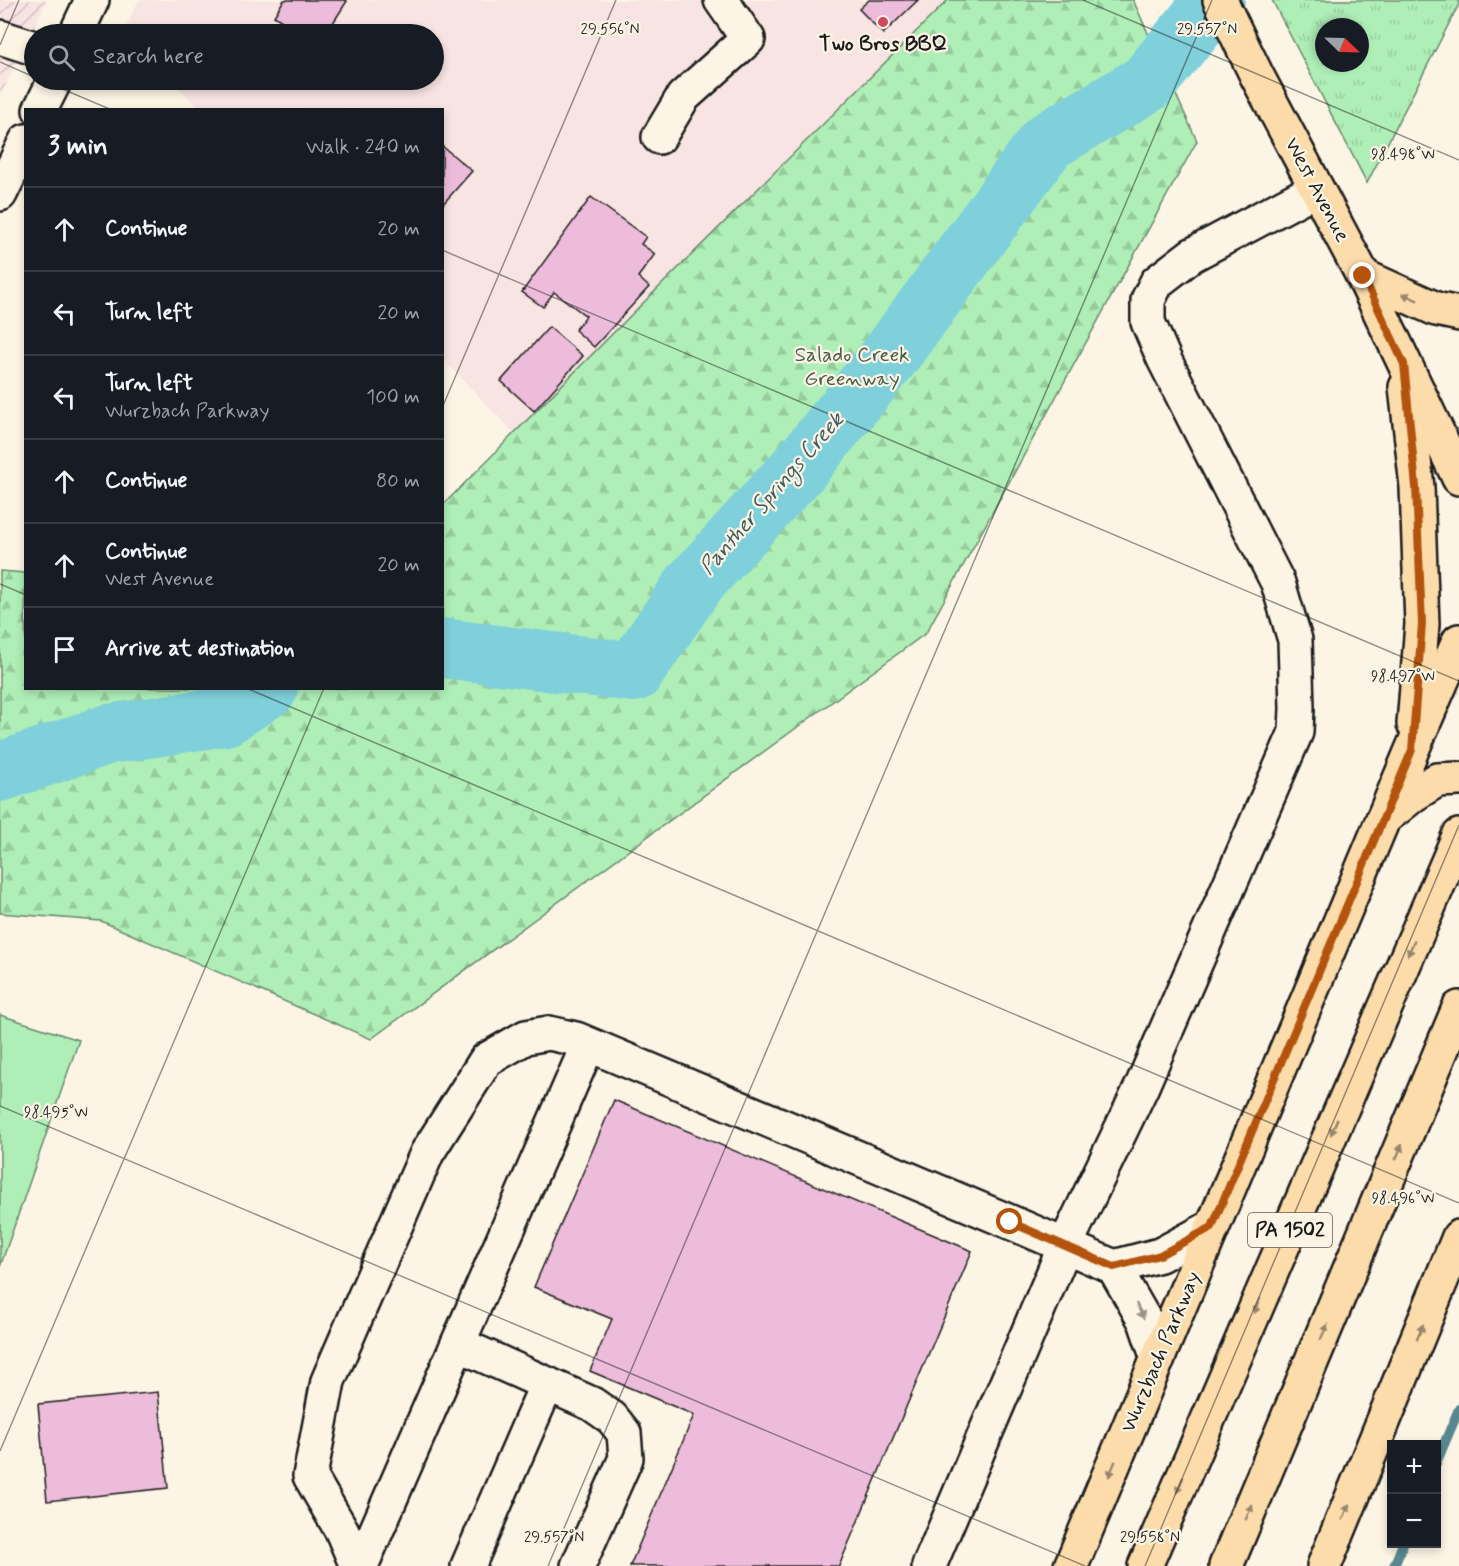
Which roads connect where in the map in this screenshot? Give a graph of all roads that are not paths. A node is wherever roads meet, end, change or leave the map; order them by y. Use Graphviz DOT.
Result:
graph roads {
  1 [pos="92,0"];
  2 [pos="721,0"];
  3 [pos="1220,0"];
  4 [pos="81,24"];
  5 [pos="0,37"];
  6 [pos="24,45"];
  7 [pos="50,90"];
  8 [pos="41,108"];
  9 [pos="659,137"];
  10 [pos="24,145"];
  11 [pos="1316,189"];
  12 [pos="0,194"];
  13 [pos="1363,276"];
  14 [pos="1459,314"];
  15 [pos="1404,364"];
  16 [pos="1459,478"];
  17 [pos="1459,641"];
  18 [pos="1412,750"];
  19 [pos="1459,779"];
  20 [pos="1383,819"];
  21 [pos="1459,836"];
  22 [pos="1459,1008"];
  23 [pos="588,1045"];
  24 [pos="1212,1227"];
  25 [pos="1459,1237"];
  26 [pos="1065,1246"];
  27 [pos="1114,1267"];
  28 [pos="458,1344"];
  29 [pos="1158,1359"];
  30 [pos="548,1384"];
  31 [pos="359,1566"];
  32 [pos="468,1566"];
  33 [pos="578,1566"];
  34 [pos="929,1566"];
  35 [pos="1071,1566"];
  36 [pos="1145,1566"];
  37 [pos="1227,1566"];
  38 [pos="1324,1566"];
  1 -- 4 [label="street"];
  2 -- 9 [label="street"];
  3 -- 11 [label="main road, West Avenue"];
  5 -- 6 [label="street"];
  7 -- 8 [label="street"];
  10 -- 12 [label="street"];
  11 -- 13 [label="main road, West Avenue"];
  11 -- 26 [label="street"];
  14 -- 13 [label="main road, one-way"];
  13 -- 15 [label="main road, West Avenue"];
  15 -- 16 [label="main road, West Avenue"];
  15 -- 18 [label="main road"];
  17 -- 18 [label="main road, Wurzbach Parkway"];
  18 -- 20 [label="main road, Wurzbach Parkway"];
  19 -- 20 [label="main road"];
  20 -- 24 [label="main road, Wurzbach Parkway"];
  21 -- 36 [label="main road, PA 1502, one-way"];
  37 -- 22 [label="main road, PA 1502, one-way"];
  23 -- 26 [label="street"];
  23 -- 28 [label="street"];
  23 -- 31 [label="street"];
  24 -- 27 [label="street"];
  24 -- 29 [label="main road, Wurzbach Parkway"];
  38 -- 25 [label="main road, one-way"];
  26 -- 27 [label="street"];
  26 -- 34 [label="street"];
  27 -- 29 [label="street, one-way"];
  28 -- 30 [label="street"];
  28 -- 31 [label="street"];
  29 -- 35 [label="main road, Wurzbach Parkway, one-way"];
  30 -- 32 [label="street"];
  30 -- 33 [label="street"];
}
